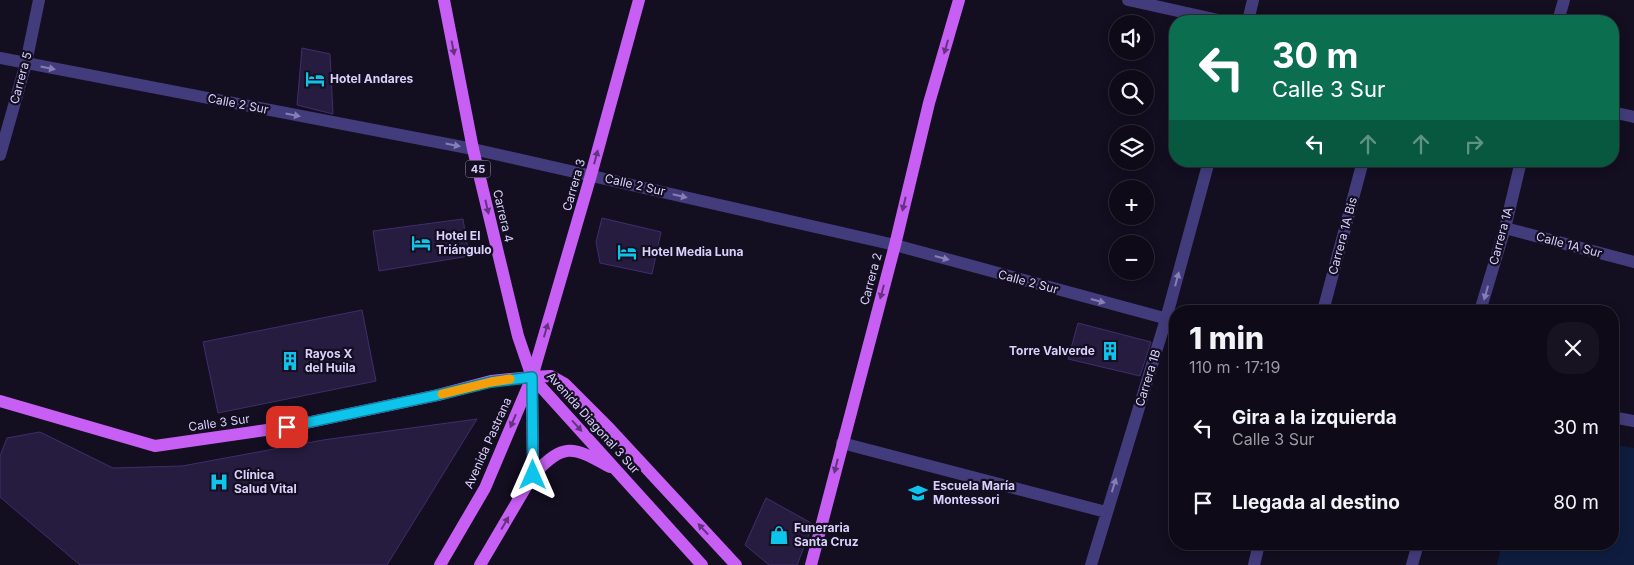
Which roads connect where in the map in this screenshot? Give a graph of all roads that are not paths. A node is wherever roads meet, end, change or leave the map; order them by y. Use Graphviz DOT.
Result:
graph roads {
  1 [pos="39,0"];
  2 [pos="444,0"];
  3 [pos="639,0"];
  4 [pos="959,0"];
  5 [pos="1128,0"];
  6 [pos="1253,0"];
  7 [pos="1564,0"];
  8 [pos="1196,15"];
  9 [pos="1249,15"];
  10 [pos="1560,15"];
  11 [pos="0,58"];
  12 [pos="26,64"];
  13 [pos="1619,114"];
  14 [pos="1634,117"];
  15 [pos="473,149"];
  16 [pos="0,156"];
  17 [pos="1208,167"];
  18 [pos="1361,167"];
  19 [pos="1519,167"];
  20 [pos="591,176"];
  21 [pos="1504,228"];
  22 [pos="894,245"];
  23 [pos="1634,262"];
  24 [pos="1174,305"];
  25 [pos="1324,305"];
  26 [pos="1482,305"];
  27 [pos="1169,320"];
  28 [pos="1169,323"];
  29 [pos="532,377"];
  30 [pos="0,401"];
  31 [pos="1619,418"];
  32 [pos="1634,421"];
  33 [pos="842,443"];
  34 [pos="619,471"];
  35 [pos="533,475"];
  36 [pos="1106,512"];
  37 [pos="1258,550"];
  38 [pos="1416,550"];
  39 [pos="440,565"];
  40 [pos="480,565"];
  41 [pos="702,565"];
  42 [pos="736,565"];
  43 [pos="811,565"];
  44 [pos="1091,565"];
  45 [pos="1254,565"];
  46 [pos="1412,565"];
  1 -- 12 [label="street, Carrera 5"];
  2 -- 15 [label="main road, Carrera 4 / 45, one-way"];
  20 -- 3 [label="main road, Carrera 3, one-way"];
  4 -- 22 [label="main road, Carrera 2, one-way"];
  5 -- 8 [label="street"];
  6 -- 9 [label="street"];
  7 -- 10 [label="street"];
  11 -- 12 [label="street, Calle 2 Sur"];
  12 -- 15 [label="street, Calle 2 Sur, one-way"];
  12 -- 16 [label="street, Carrera 5"];
  13 -- 14 [label="street"];
  15 -- 20 [label="street, Calle 2 Sur"];
  15 -- 29 [label="main road, Carrera 4 / 45, one-way"];
  24 -- 17 [label="street, Carrera 1B, one-way"];
  18 -- 25 [label="street, Carrera 1A Bis"];
  19 -- 21 [label="street, Carrera 1A"];
  20 -- 22 [label="street, Calle 2 Sur, one-way"];
  29 -- 20 [label="main road, Carrera 3, one-way"];
  21 -- 23 [label="street, Calle 1A Sur"];
  21 -- 26 [label="street, Carrera 1A, one-way"];
  22 -- 27 [label="street, Calle 2 Sur, one-way"];
  22 -- 33 [label="main road, Carrera 2, one-way"];
  36 -- 28 [label="street, Carrera 1B, one-way"];
  29 -- 30 [label="main road, Calle 3 Sur"];
  29 -- 34 [label="main road, Avenida Diagonal 3 Sur / 45, one-way"];
  29 -- 35 [label="main road, Avenida Pastrana"];
  29 -- 39 [label="main road, Avenida Pastrana, one-way"];
  42 -- 29 [label="main road, Avenida Diagonal 3 Sur, one-way"];
  31 -- 32 [label="street"];
  33 -- 36 [label="street"];
  33 -- 43 [label="main road, Carrera 2, one-way"];
  34 -- 35 [label="main road"];
  34 -- 41 [label="main road, Avenida Diagonal 3 Sur"];
  40 -- 35 [label="main road, one-way"];
  36 -- 44 [label="street, Carrera 1B"];
  37 -- 45 [label="street"];
  38 -- 46 [label="street"];
}
